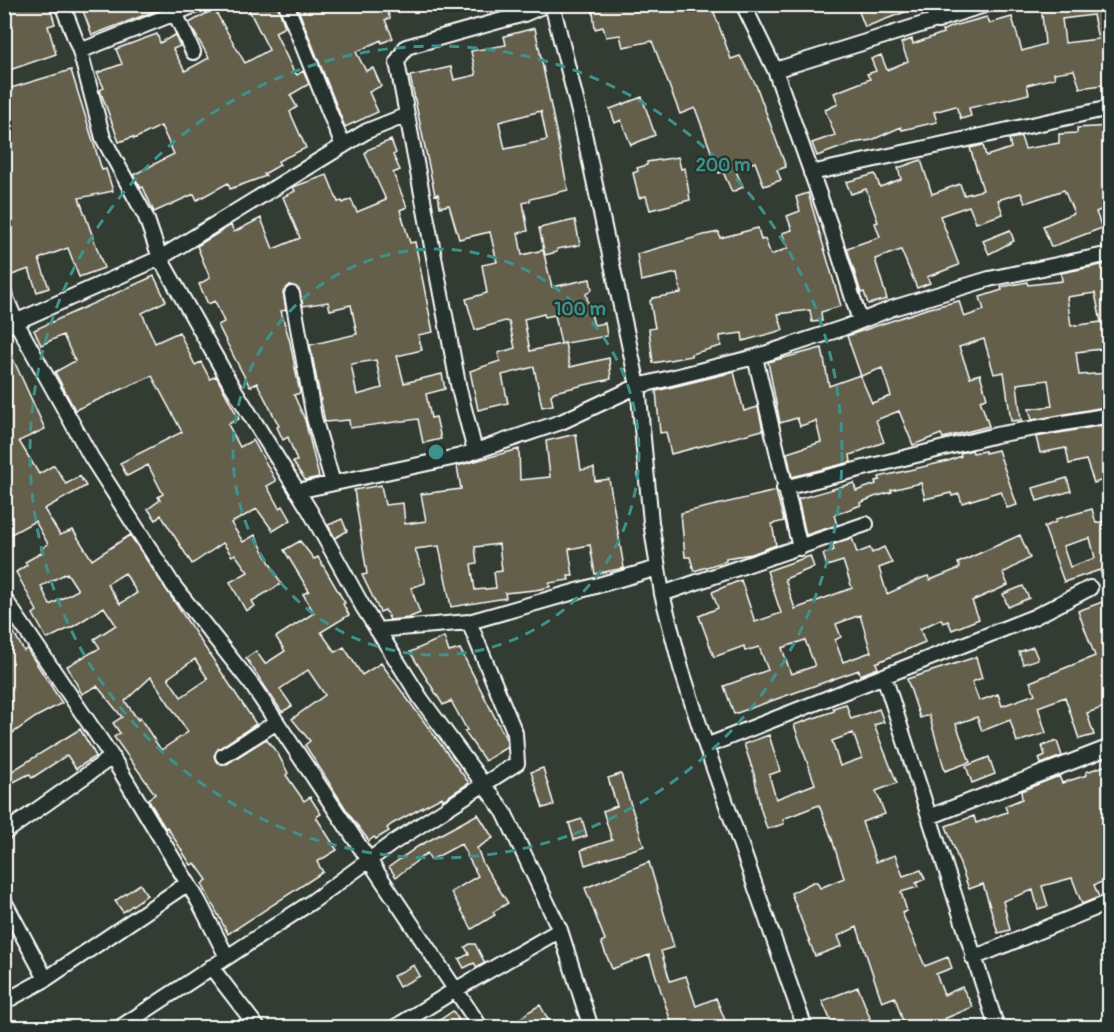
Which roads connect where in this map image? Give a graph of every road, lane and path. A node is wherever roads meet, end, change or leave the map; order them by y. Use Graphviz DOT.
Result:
graph roads {
  1 [pos="62,4"];
  2 [pos="198,4"];
  3 [pos="286,4"];
  4 [pos="547,4"];
  5 [pos="552,4"];
  6 [pos="743,4"];
  7 [pos="930,4"];
  8 [pos="988,4"];
  9 [pos="173,10"];
  10 [pos="938,21"];
  11 [pos="80,51"];
  12 [pos="194,52"];
  13 [pos="775,70"];
  14 [pos="1110,108"];
  15 [pos="407,115"];
  16 [pos="343,146"];
  17 [pos="811,173"];
  18 [pos="1110,254"];
  19 [pos="160,258"];
  20 [pos="4,292"];
  21 [pos="292,294"];
  22 [pos="860,321"];
  23 [pos="10,324"];
  24 [pos="755,357"];
  25 [pos="638,386"];
  26 [pos="1110,415"];
  27 [pos="475,452"];
  28 [pos="333,483"];
  29 [pos="784,488"];
  30 [pos="297,491"];
  31 [pos="866,524"];
  32 [pos="800,548"];
  33 [pos="658,568"];
  34 [pos="1090,588"];
  35 [pos="662,594"];
  36 [pos="4,598"];
  37 [pos="469,622"];
  38 [pos="377,630"];
  39 [pos="884,676"];
  40 [pos="278,722"];
  41 [pos="706,746"];
  42 [pos="1110,747"];
  43 [pos="223,756"];
  44 [pos="112,757"];
  45 [pos="484,785"];
  46 [pos="929,817"];
  47 [pos="4,833"];
  48 [pos="368,861"];
  49 [pos="188,883"];
  50 [pos="4,901"];
  51 [pos="1110,902"];
  52 [pos="560,930"];
  53 [pos="227,957"];
  54 [pos="973,958"];
  55 [pos="211,967"];
  56 [pos="46,979"];
  57 [pos="454,990"];
  58 [pos="4,1002"];
  59 [pos="119,1028"];
  60 [pos="258,1028"];
  61 [pos="394,1028"];
  62 [pos="481,1028"];
  63 [pos="591,1028"];
  64 [pos="805,1028"];
  65 [pos="997,1028"];
  1 -- 11 [label="street"];
  2 -- 9 [label="street"];
  3 -- 16 [label="street"];
  4 -- 15 [label="street"];
  5 -- 25 [label="street"];
  6 -- 13 [label="street"];
  7 -- 10 [label="street"];
  8 -- 10 [label="street"];
  9 -- 11 [label="street"];
  9 -- 12 [label="street"];
  10 -- 13 [label="street"];
  11 -- 19 [label="street"];
  13 -- 17 [label="street"];
  14 -- 17 [label="street"];
  15 -- 16 [label="street"];
  15 -- 27 [label="street"];
  16 -- 19 [label="street"];
  17 -- 22 [label="street"];
  18 -- 22 [label="street"];
  19 -- 23 [label="street"];
  19 -- 30 [label="street"];
  20 -- 23 [label="street"];
  21 -- 28 [label="street"];
  22 -- 24 [label="street"];
  23 -- 40 [label="street"];
  24 -- 25 [label="street"];
  24 -- 29 [label="street"];
  25 -- 27 [label="street"];
  25 -- 33 [label="street"];
  26 -- 29 [label="street"];
  27 -- 28 [label="street"];
  28 -- 30 [label="street"];
  29 -- 32 [label="street"];
  30 -- 38 [label="street"];
  31 -- 32 [label="street"];
  32 -- 35 [label="street"];
  33 -- 35 [label="street"];
  33 -- 37 [label="street"];
  34 -- 39 [label="street"];
  35 -- 41 [label="street"];
  36 -- 44 [label="street"];
  37 -- 38 [label="street"];
  37 -- 45 [label="street"];
  38 -- 45 [label="street"];
  39 -- 41 [label="street"];
  39 -- 46 [label="street"];
  40 -- 43 [label="street"];
  40 -- 48 [label="street"];
  41 -- 64 [label="street"];
  42 -- 46 [label="street"];
  44 -- 47 [label="street"];
  44 -- 49 [label="street"];
  45 -- 48 [label="street"];
  45 -- 52 [label="street"];
  46 -- 54 [label="street"];
  48 -- 53 [label="street"];
  48 -- 57 [label="street"];
  49 -- 53 [label="street"];
  49 -- 56 [label="street"];
  50 -- 56 [label="street"];
  51 -- 54 [label="street"];
  52 -- 57 [label="street"];
  52 -- 63 [label="street"];
  53 -- 55 [label="street"];
  54 -- 65 [label="street"];
  55 -- 59 [label="street"];
  55 -- 60 [label="street"];
  56 -- 58 [label="street"];
  57 -- 61 [label="street"];
  57 -- 62 [label="street"];
}
